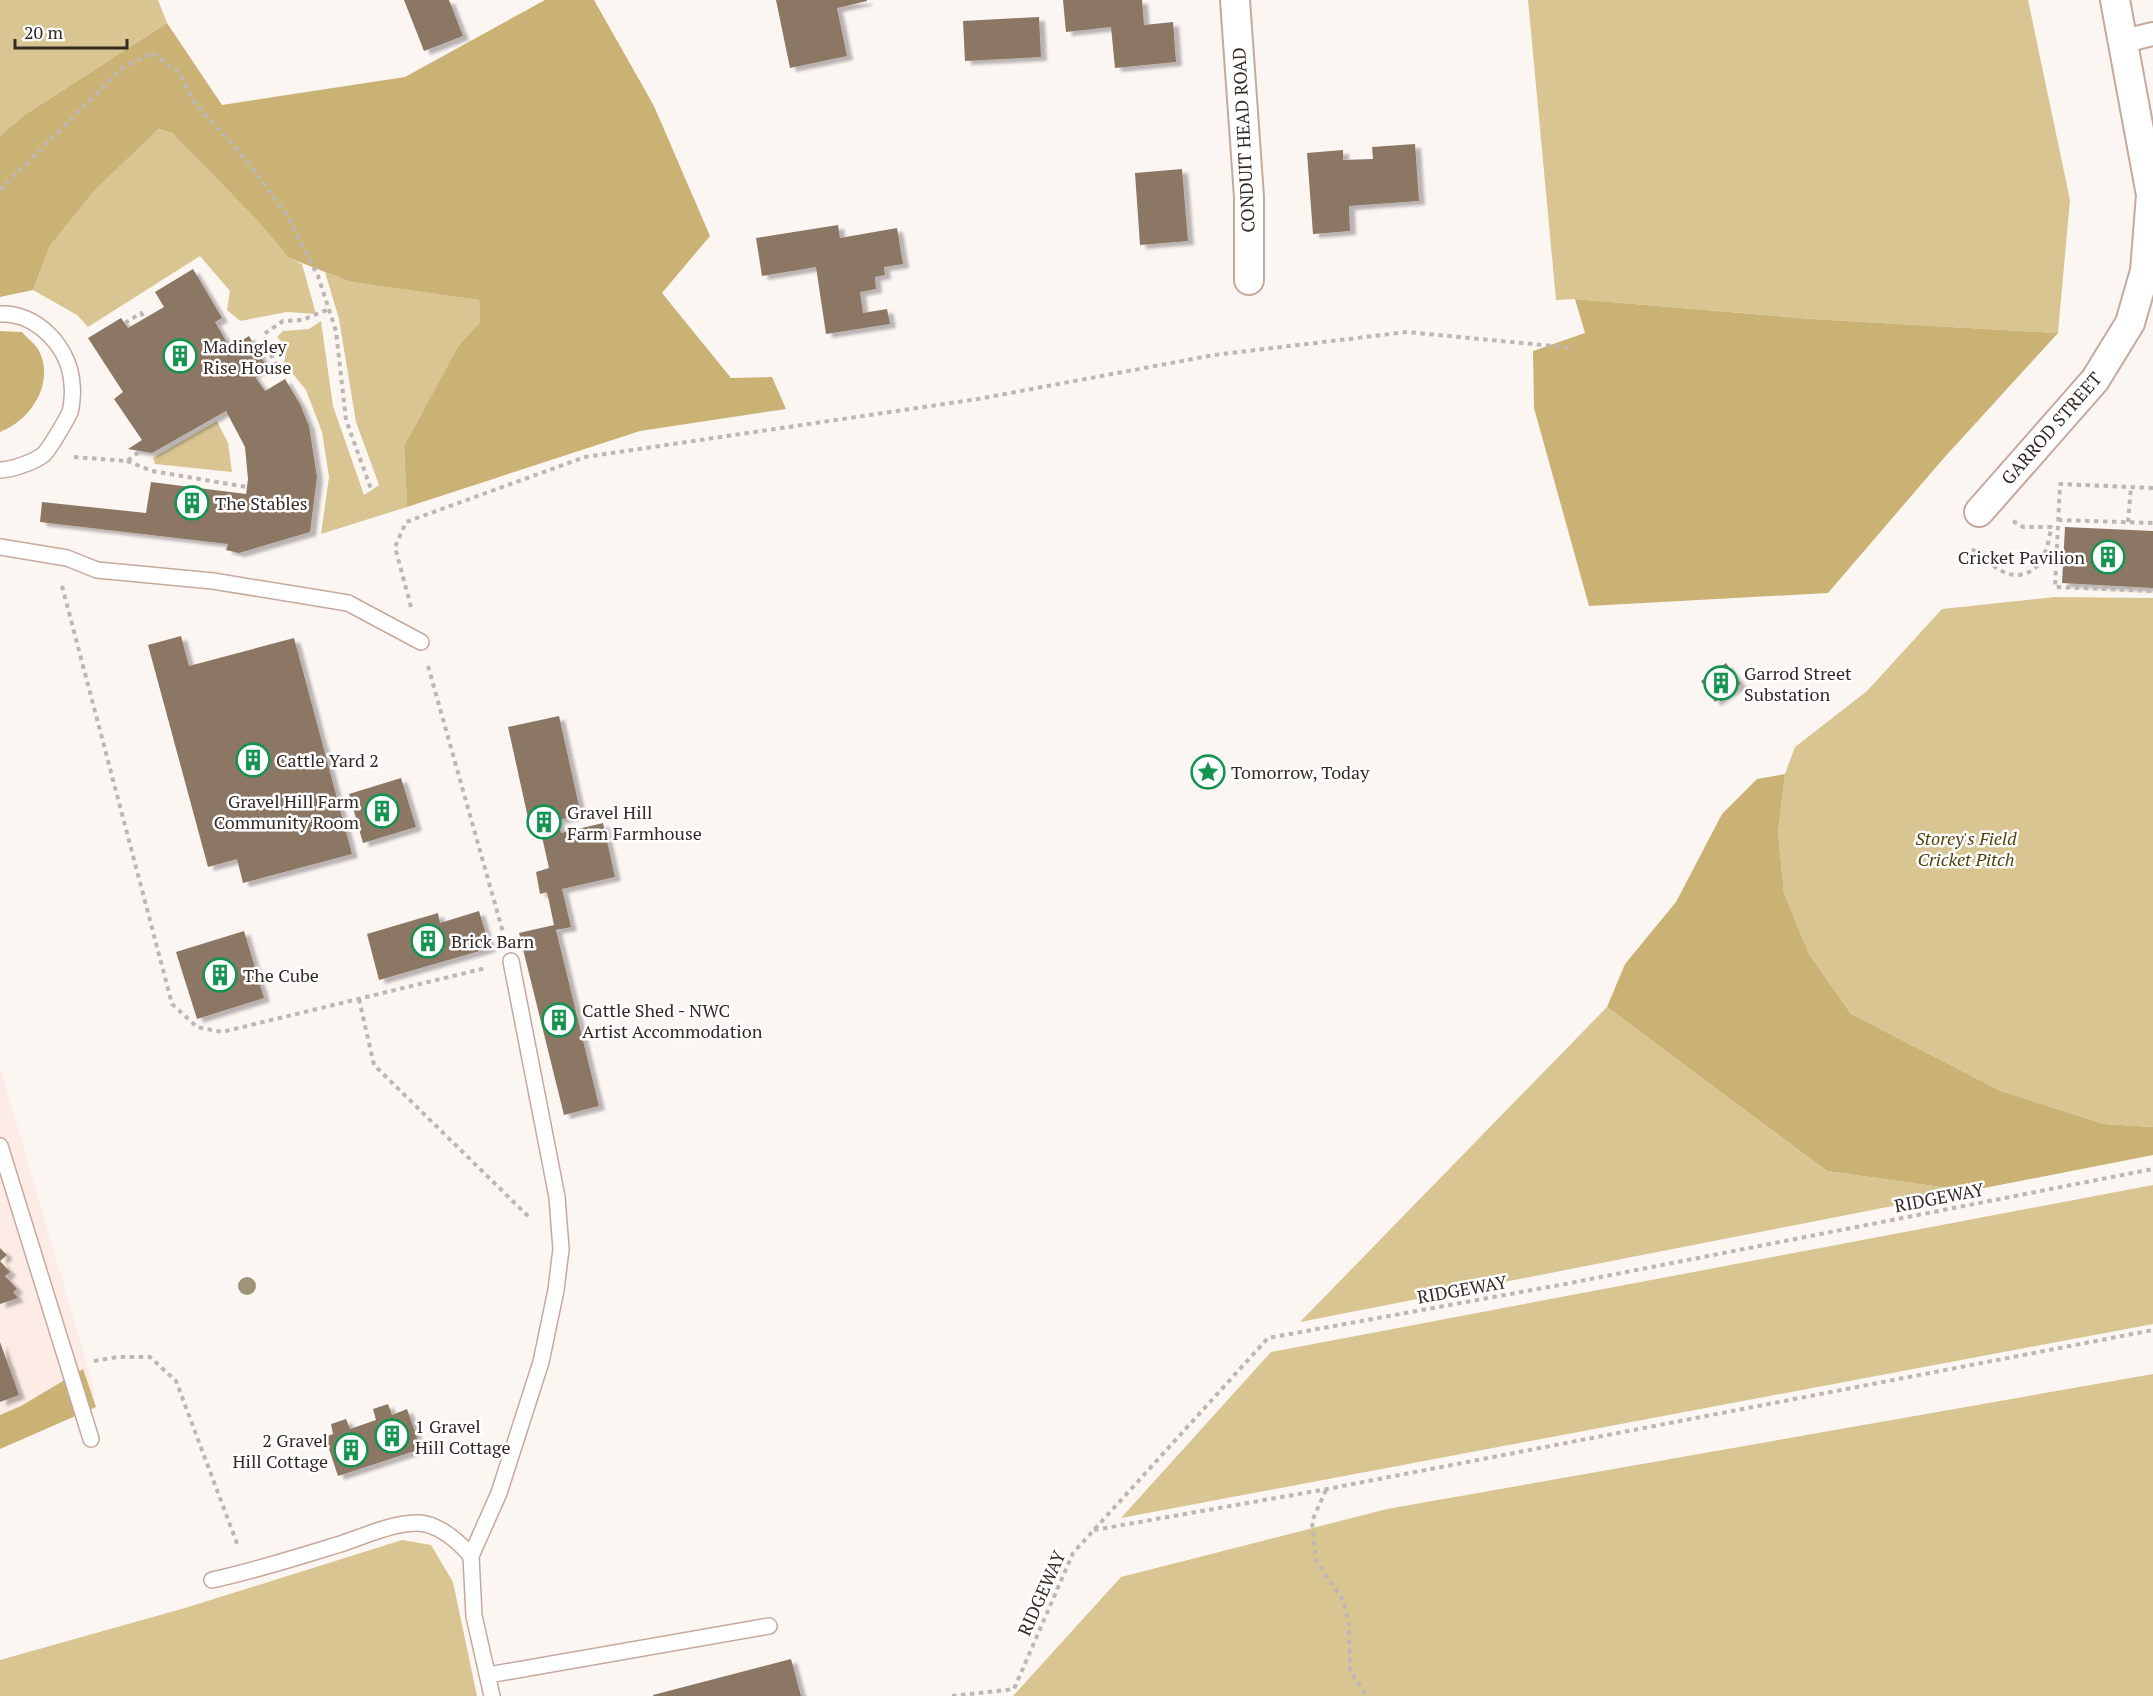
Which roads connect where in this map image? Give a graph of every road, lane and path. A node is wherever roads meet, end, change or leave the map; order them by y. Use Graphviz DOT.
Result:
graph roads {
  1 [pos="1235,0"];
  2 [pos="2115,0"];
  3 [pos="2153,34"];
  4 [pos="2124,41"];
  5 [pos="2146,131"];
  6 [pos="0,190"];
  7 [pos="1249,280"];
  8 [pos="327,310"];
  9 [pos="0,314"];
  10 [pos="145,319"];
  11 [pos="125,323"];
  12 [pos="1574,348"];
  13 [pos="277,366"];
  14 [pos="140,451"];
  15 [pos="44,455"];
  16 [pos="127,461"];
  17 [pos="0,470"];
  18 [pos="247,487"];
  19 [pos="2131,487"];
  20 [pos="2153,488"];
  21 [pos="371,489"];
  22 [pos="1978,512"];
  23 [pos="2058,520"];
  24 [pos="2128,522"];
  25 [pos="2153,524"];
  26 [pos="2023,526"];
  27 [pos="2051,526"];
  28 [pos="2058,528"];
  29 [pos="0,547"];
  30 [pos="1971,549"];
  31 [pos="54,556"];
  32 [pos="2153,591"];
  33 [pos="421,642"];
  34 [pos="511,961"];
  35 [pos="359,999"];
  36 [pos="0,1146"];
  37 [pos="2153,1169"];
  38 [pos="561,1249"];
  39 [pos="2153,1330"];
  40 [pos="67,1366"];
  41 [pos="92,1439"];
  42 [pos="1327,1490"];
  43 [pos="1094,1530"];
  44 [pos="471,1556"];
  45 [pos="248,1572"];
  46 [pos="212,1580"];
  47 [pos="769,1626"];
  48 [pos="488,1675"];
  49 [pos="492,1696"];
  50 [pos="952,1696"];
  51 [pos="1366,1696"];
  1 -- 7 [label="street, CONDUIT HEAD ROAD"];
  2 -- 4 [label="street, GARROD STREET"];
  3 -- 4 [label="street"];
  4 -- 5 [label="street, GARROD STREET"];
  5 -- 22 [label="street, GARROD STREET"];
  6 -- 8 [label="path"];
  8 -- 13 [label="path"];
  8 -- 21 [label="path"];
  9 -- 15 [label="lane"];
  10 -- 11 [label="path"];
  12 -- 33 [label="path"];
  14 -- 16 [label="path"];
  15 -- 16 [label="path"];
  15 -- 17 [label="lane"];
  16 -- 18 [label="path"];
  19 -- 20 [label="path"];
  19 -- 23 [label="path"];
  19 -- 24 [label="path"];
  23 -- 24 [label="path"];
  23 -- 28 [label="path"];
  24 -- 25 [label="path"];
  26 -- 27 [label="path"];
  27 -- 28 [label="path"];
  27 -- 30 [label="path"];
  28 -- 32 [label="path"];
  29 -- 31 [label="lane"];
  31 -- 33 [label="lane"];
  31 -- 35 [label="path"];
  33 -- 34 [label="path"];
  34 -- 35 [label="path"];
  34 -- 38 [label="lane"];
  35 -- 38 [label="path"];
  36 -- 40 [label="lane"];
  37 -- 43 [label="path, RIDGEWAY"];
  38 -- 44 [label="lane"];
  39 -- 42 [label="path"];
  40 -- 41 [label="lane"];
  40 -- 45 [label="path"];
  42 -- 43 [label="path"];
  42 -- 51 [label="path"];
  43 -- 50 [label="path, RIDGEWAY"];
  44 -- 45 [label="lane"];
  44 -- 48 [label="lane"];
  45 -- 46 [label="lane"];
  47 -- 48 [label="lane"];
  48 -- 49 [label="lane"];
}
